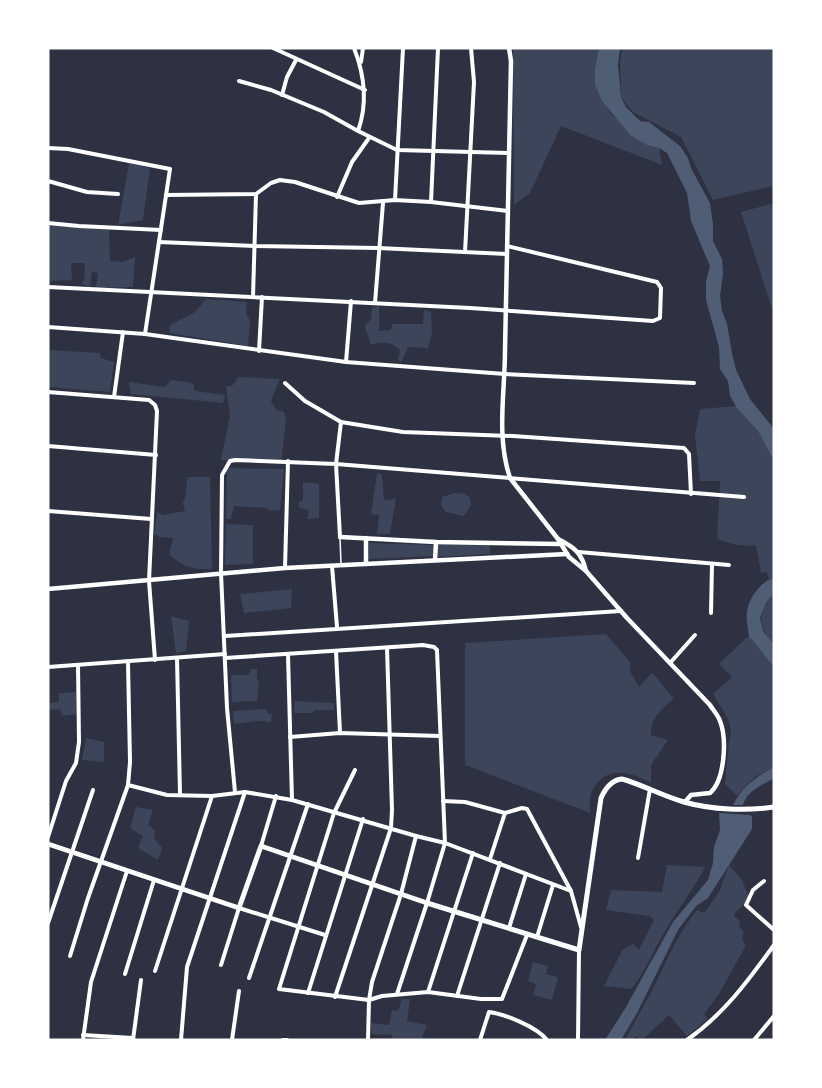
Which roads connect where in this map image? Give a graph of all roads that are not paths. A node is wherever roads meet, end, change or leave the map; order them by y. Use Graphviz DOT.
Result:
graph roads {
  1 [pos="354,48"];
  2 [pos="363,48"];
  3 [pos="403,48"];
  4 [pos="438,48"];
  5 [pos="471,48"];
  6 [pos="509,48"];
  7 [pos="276,49"];
  8 [pos="296,60"];
  9 [pos="360,64"];
  10 [pos="239,81"];
  11 [pos="365,90"];
  12 [pos="282,95"];
  13 [pos="358,131"];
  14 [pos="369,137"];
  15 [pos="48,148"];
  16 [pos="397,150"];
  17 [pos="434,152"];
  18 [pos="472,153"];
  19 [pos="509,153"];
  20 [pos="48,181"];
  21 [pos="118,194"];
  22 [pos="256,194"];
  23 [pos="166,195"];
  24 [pos="337,197"];
  25 [pos="395,200"];
  26 [pos="431,202"];
  27 [pos="383,203"];
  28 [pos="469,206"];
  29 [pos="508,211"];
  30 [pos="48,222"];
  31 [pos="161,230"];
  32 [pos="159,242"];
  33 [pos="255,246"];
  34 [pos="507,246"];
  35 [pos="378,248"];
  36 [pos="465,252"];
  37 [pos="507,254"];
  38 [pos="48,287"];
  39 [pos="150,293"];
  40 [pos="254,297"];
  41 [pos="262,297"];
  42 [pos="351,302"];
  43 [pos="375,303"];
  44 [pos="506,312"];
  45 [pos="48,327"];
  46 [pos="123,332"];
  47 [pos="144,334"];
  48 [pos="259,351"];
  49 [pos="346,363"];
  50 [pos="505,375"];
  51 [pos="285,383"];
  52 [pos="694,383"];
  53 [pos="48,392"];
  54 [pos="114,397"];
  55 [pos="342,422"];
  56 [pos="501,436"];
  57 [pos="48,446"];
  58 [pos="156,454"];
  59 [pos="288,461"];
  60 [pos="336,464"];
  61 [pos="510,478"];
  62 [pos="691,494"];
  63 [pos="744,497"];
  64 [pos="48,511"];
  65 [pos="151,519"];
  66 [pos="340,537"];
  67 [pos="366,538"];
  68 [pos="559,541"];
  69 [pos="436,542"];
  70 [pos="579,552"];
  71 [pos="567,554"];
  72 [pos="435,560"];
  73 [pos="366,564"];
  74 [pos="712,564"];
  75 [pos="341,565"];
  76 [pos="729,565"];
  77 [pos="332,566"];
  78 [pos="285,568"];
  79 [pos="586,571"];
  80 [pos="221,573"];
  81 [pos="149,581"];
  82 [pos="48,590"];
  83 [pos="621,611"];
  84 [pos="711,613"];
  85 [pos="337,627"];
  86 [pos="695,635"];
  87 [pos="225,636"];
  88 [pos="387,648"];
  89 [pos="336,651"];
  90 [pos="288,655"];
  91 [pos="225,656"];
  92 [pos="177,658"];
  93 [pos="154,660"];
  94 [pos="128,662"];
  95 [pos="670,663"];
  96 [pos="78,664"];
  97 [pos="48,667"];
  98 [pos="340,733"];
  99 [pos="389,735"];
  100 [pos="440,736"];
  101 [pos="290,737"];
  102 [pos="355,770"];
  103 [pos="128,785"];
  104 [pos="650,789"];
  105 [pos="93,790"];
  106 [pos="235,792"];
  107 [pos="245,792"];
  108 [pos="180,794"];
  109 [pos="212,796"];
  110 [pos="276,796"];
  111 [pos="292,800"];
  112 [pos="443,801"];
  113 [pos="685,802"];
  114 [pos="308,804"];
  115 [pos="774,807"];
  116 [pos="334,813"];
  117 [pos="504,813"];
  118 [pos="363,819"];
  119 [pos="391,828"];
  120 [pos="416,836"];
  121 [pos="48,837"];
  122 [pos="445,843"];
  123 [pos="48,844"];
  124 [pos="261,846"];
  125 [pos="73,853"];
  126 [pos="473,853"];
  127 [pos="291,856"];
  128 [pos="638,858"];
  129 [pos="490,859"];
  130 [pos="100,862"];
  131 [pos="500,863"];
  132 [pos="319,865"];
  133 [pos="127,871"];
  134 [pos="346,874"];
  135 [pos="525,874"];
  136 [pos="154,880"];
  137 [pos="764,881"];
  138 [pos="373,884"];
  139 [pos="553,885"];
  140 [pos="181,889"];
  141 [pos="571,891"];
  142 [pos="401,894"];
  143 [pos="209,898"];
  144 [pos="427,903"];
  145 [pos="239,908"];
  146 [pos="453,912"];
  147 [pos="270,918"];
  148 [pos="482,920"];
  149 [pos="48,923"];
  150 [pos="298,927"];
  151 [pos="581,927"];
  152 [pos="509,929"];
  153 [pos="774,930"];
  154 [pos="325,935"];
  155 [pos="527,935"];
  156 [pos="536,938"];
  157 [pos="774,945"];
  158 [pos="579,950"];
  159 [pos="70,957"];
  160 [pos="220,965"];
  161 [pos="155,971"];
  162 [pos="125,974"];
  163 [pos="249,978"];
  164 [pos="141,980"];
  165 [pos="239,991"];
  166 [pos="428,992"];
  167 [pos="308,993"];
  168 [pos="397,994"];
  169 [pos="457,996"];
  170 [pos="335,997"];
  171 [pos="369,1000"];
  172 [pos="774,1016"];
  173 [pos="83,1038"];
  174 [pos="133,1039"];
  175 [pos="181,1040"];
  176 [pos="232,1040"];
  177 [pos="368,1040"];
  178 [pos="480,1040"];
  179 [pos="547,1040"];
  180 [pos="578,1040"];
  181 [pos="687,1040"];
  182 [pos="754,1040"];
  1 -- 9 [label="street"];
  2 -- 9 [label="street"];
  3 -- 16 [label="street"];
  4 -- 17 [label="street"];
  5 -- 18 [label="street"];
  6 -- 19 [label="street"];
  7 -- 8 [label="street"];
  8 -- 11 [label="street"];
  8 -- 12 [label="street"];
  9 -- 11 [label="street"];
  10 -- 12 [label="street"];
  11 -- 13 [label="street"];
  12 -- 13 [label="street"];
  13 -- 14 [label="street"];
  14 -- 16 [label="street"];
  14 -- 24 [label="street"];
  15 -- 23 [label="street"];
  16 -- 17 [label="street"];
  16 -- 25 [label="street"];
  17 -- 18 [label="street"];
  17 -- 26 [label="street"];
  18 -- 19 [label="street"];
  18 -- 28 [label="street"];
  19 -- 29 [label="street"];
  20 -- 21 [label="street"];
  22 -- 23 [label="street"];
  22 -- 24 [label="street"];
  22 -- 33 [label="street"];
  23 -- 31 [label="street"];
  24 -- 27 [label="street"];
  25 -- 26 [label="street"];
  25 -- 27 [label="street"];
  26 -- 28 [label="street"];
  27 -- 35 [label="street"];
  28 -- 29 [label="street"];
  28 -- 36 [label="street"];
  29 -- 34 [label="street"];
  30 -- 31 [label="street"];
  31 -- 32 [label="street"];
  32 -- 33 [label="street"];
  32 -- 39 [label="street"];
  33 -- 35 [label="street"];
  33 -- 40 [label="street"];
  34 -- 37 [label="street"];
  34 -- 44 [label="street"];
  35 -- 36 [label="street"];
  35 -- 43 [label="street"];
  36 -- 37 [label="street"];
  37 -- 44 [label="street"];
  38 -- 39 [label="street"];
  39 -- 40 [label="street"];
  39 -- 47 [label="street"];
  40 -- 41 [label="street"];
  41 -- 42 [label="street"];
  41 -- 48 [label="street"];
  42 -- 43 [label="street"];
  42 -- 49 [label="street"];
  43 -- 44 [label="street"];
  44 -- 50 [label="street"];
  45 -- 46 [label="street"];
  46 -- 47 [label="street"];
  46 -- 54 [label="street"];
  47 -- 48 [label="street"];
  48 -- 49 [label="street"];
  49 -- 50 [label="street"];
  50 -- 52 [label="street"];
  50 -- 56 [label="street"];
  51 -- 55 [label="street"];
  53 -- 54 [label="street"];
  54 -- 58 [label="street"];
  55 -- 56 [label="street"];
  55 -- 60 [label="street"];
  56 -- 61 [label="street"];
  56 -- 62 [label="street"];
  57 -- 58 [label="street"];
  58 -- 65 [label="street"];
  59 -- 60 [label="street"];
  59 -- 78 [label="street"];
  59 -- 80 [label="street"];
  60 -- 61 [label="street"];
  60 -- 66 [label="street"];
  61 -- 62 [label="street"];
  61 -- 68 [label="street"];
  62 -- 63 [label="street"];
  64 -- 65 [label="street"];
  65 -- 81 [label="street"];
  66 -- 67 [label="street"];
  66 -- 75 [label="lane"];
  67 -- 69 [label="street"];
  67 -- 73 [label="street"];
  68 -- 69 [label="street"];
  68 -- 70 [label="street"];
  68 -- 71 [label="street"];
  69 -- 72 [label="street"];
  70 -- 74 [label="street"];
  70 -- 79 [label="street"];
  71 -- 72 [label="street"];
  71 -- 79 [label="street"];
  72 -- 73 [label="street"];
  73 -- 75 [label="street"];
  74 -- 76 [label="street"];
  74 -- 84 [label="street"];
  75 -- 77 [label="street"];
  77 -- 78 [label="street"];
  77 -- 85 [label="street"];
  78 -- 80 [label="street"];
  79 -- 83 [label="street"];
  80 -- 81 [label="street"];
  80 -- 87 [label="street"];
  81 -- 82 [label="street"];
  81 -- 93 [label="street"];
  83 -- 85 [label="street"];
  83 -- 95 [label="street"];
  85 -- 87 [label="street"];
  86 -- 95 [label="street"];
  87 -- 91 [label="street"];
  88 -- 89 [label="street"];
  88 -- 99 [label="street"];
  88 -- 100 [label="street"];
  89 -- 90 [label="street"];
  89 -- 98 [label="street"];
  90 -- 91 [label="street"];
  90 -- 101 [label="street"];
  91 -- 92 [label="street"];
  91 -- 106 [label="street"];
  92 -- 93 [label="street"];
  92 -- 108 [label="street"];
  93 -- 94 [label="street"];
  94 -- 96 [label="street"];
  94 -- 103 [label="street"];
  95 -- 113 [label="street"];
  96 -- 97 [label="street"];
  96 -- 121 [label="street"];
  98 -- 99 [label="street"];
  98 -- 101 [label="street"];
  99 -- 100 [label="street"];
  99 -- 119 [label="street"];
  100 -- 112 [label="street"];
  101 -- 111 [label="street"];
  102 -- 116 [label="street"];
  103 -- 108 [label="street"];
  103 -- 130 [label="street"];
  104 -- 113 [label="main road"];
  104 -- 128 [label="street"];
  104 -- 151 [label="main road"];
  105 -- 125 [label="street"];
  106 -- 107 [label="street"];
  106 -- 109 [label="street"];
  107 -- 110 [label="street"];
  107 -- 143 [label="street"];
  108 -- 109 [label="street"];
  109 -- 140 [label="street"];
  110 -- 111 [label="street"];
  110 -- 124 [label="street"];
  111 -- 114 [label="street"];
  112 -- 117 [label="street"];
  112 -- 122 [label="street"];
  113 -- 115 [label="main road"];
  114 -- 116 [label="street"];
  114 -- 127 [label="street"];
  116 -- 118 [label="street"];
  116 -- 132 [label="street"];
  117 -- 129 [label="street"];
  117 -- 141 [label="street"];
  118 -- 119 [label="street"];
  118 -- 134 [label="street"];
  119 -- 120 [label="street"];
  119 -- 138 [label="street"];
  120 -- 122 [label="street"];
  120 -- 142 [label="street"];
  122 -- 126 [label="street"];
  122 -- 144 [label="street"];
  123 -- 125 [label="main road"];
  124 -- 127 [label="main road"];
  124 -- 145 [label="main road"];
  125 -- 130 [label="main road"];
  125 -- 149 [label="street"];
  126 -- 129 [label="street"];
  126 -- 146 [label="street"];
  127 -- 132 [label="main road"];
  127 -- 147 [label="street"];
  129 -- 131 [label="street"];
  130 -- 133 [label="main road"];
  130 -- 159 [label="street"];
  131 -- 135 [label="street"];
  131 -- 148 [label="street"];
  132 -- 134 [label="main road"];
  132 -- 150 [label="street"];
  133 -- 136 [label="main road"];
  133 -- 173 [label="street"];
  134 -- 138 [label="main road"];
  134 -- 154 [label="street"];
  135 -- 139 [label="street"];
  135 -- 152 [label="street"];
  136 -- 140 [label="main road"];
  136 -- 162 [label="street"];
  137 -- 153 [label="street"];
  138 -- 142 [label="main road"];
  138 -- 170 [label="street"];
  139 -- 141 [label="street"];
  139 -- 156 [label="street"];
  140 -- 143 [label="main road"];
  140 -- 161 [label="street"];
  141 -- 151 [label="street"];
  142 -- 144 [label="main road"];
  142 -- 171 [label="street"];
  143 -- 145 [label="main road"];
  143 -- 175 [label="street"];
  144 -- 146 [label="main road"];
  144 -- 168 [label="street"];
  145 -- 147 [label="street"];
  145 -- 160 [label="street"];
  146 -- 148 [label="main road"];
  146 -- 166 [label="street"];
  147 -- 150 [label="street"];
  147 -- 163 [label="street"];
  148 -- 152 [label="main road"];
  148 -- 169 [label="street"];
  150 -- 154 [label="street"];
  150 -- 167 [label="street"];
  151 -- 158 [label="main road"];
  152 -- 155 [label="main road"];
  154 -- 167 [label="street"];
  155 -- 156 [label="main road"];
  155 -- 169 [label="street"];
  156 -- 158 [label="main road"];
  157 -- 181 [label="street"];
  158 -- 180 [label="street"];
  164 -- 174 [label="street"];
  165 -- 176 [label="street"];
  166 -- 168 [label="street"];
  166 -- 169 [label="street"];
  167 -- 170 [label="street"];
  168 -- 171 [label="street"];
  170 -- 171 [label="street"];
  171 -- 177 [label="street"];
  172 -- 182 [label="street"];
  173 -- 174 [label="street"];
  178 -- 179 [label="street"];
}
